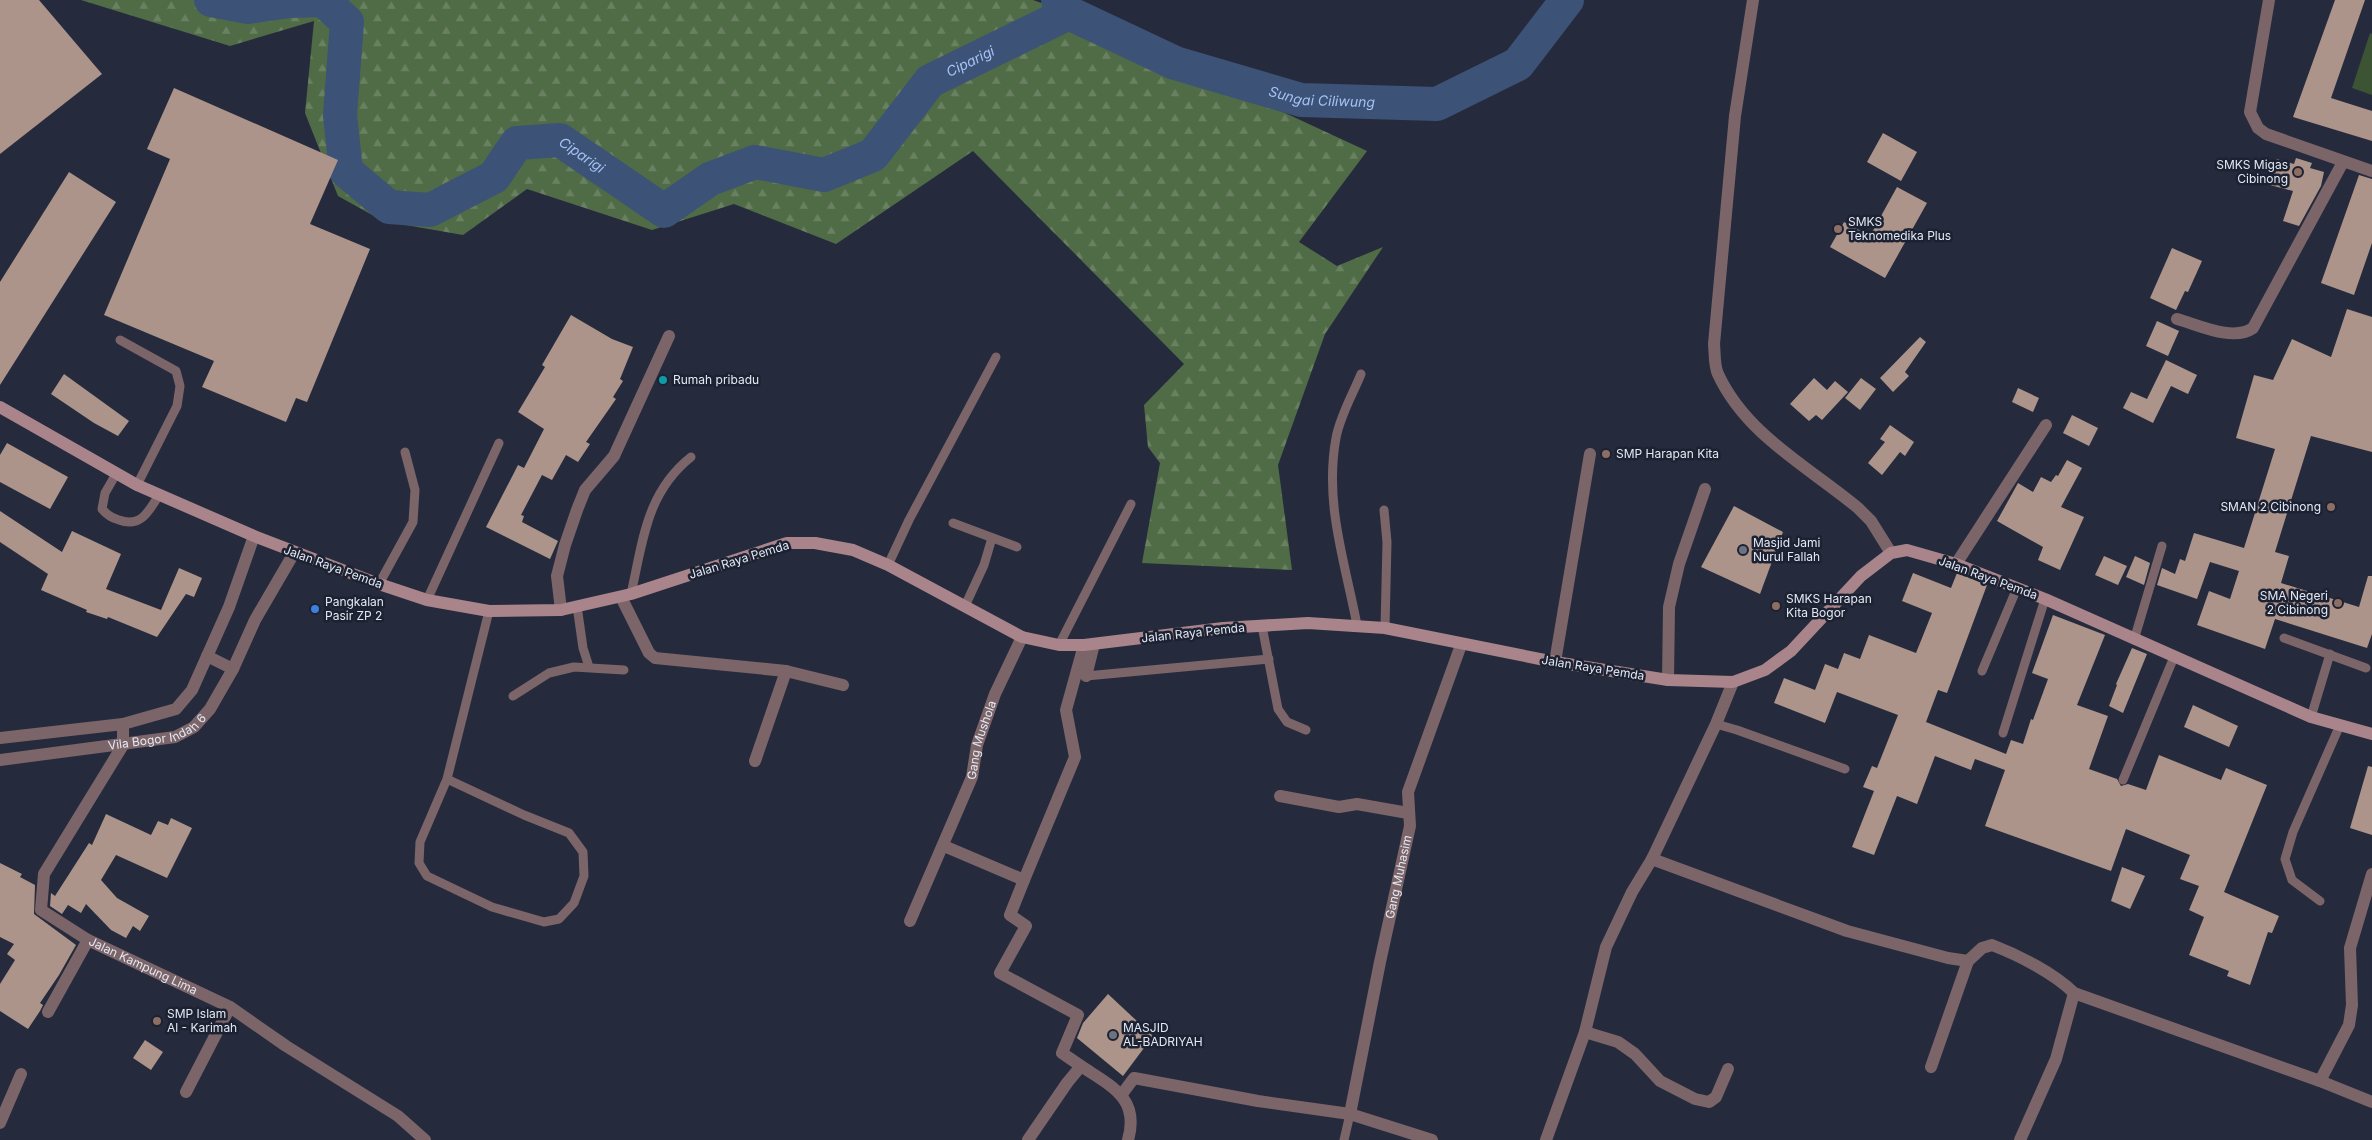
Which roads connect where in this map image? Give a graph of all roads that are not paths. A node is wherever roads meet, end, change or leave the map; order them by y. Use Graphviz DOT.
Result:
graph roads {
  1 [pos="1753,0"];
  2 [pos="2269,0"];
  3 [pos="2343,162"];
  4 [pos="2372,171"];
  5 [pos="2177,319"];
  6 [pos="669,336"];
  7 [pos="120,340"];
  8 [pos="996,357"];
  9 [pos="1360,374"];
  10 [pos="0,407"];
  11 [pos="2046,425"];
  12 [pos="499,443"];
  13 [pos="405,452"];
  14 [pos="1590,454"];
  15 [pos="691,457"];
  16 [pos="116,474"];
  17 [pos="136,485"];
  18 [pos="1705,489"];
  19 [pos="159,495"];
  20 [pos="1131,504"];
  21 [pos="1384,510"];
  22 [pos="953,523"];
  23 [pos="254,536"];
  24 [pos="992,538"];
  25 [pos="2162,546"];
  26 [pos="1016,547"];
  27 [pos="294,553"];
  28 [pos="1891,553"];
  29 [pos="1956,564"];
  30 [pos="888,565"];
  31 [pos="379,584"];
  32 [pos="2017,588"];
  33 [pos="626,595"];
  34 [pos="2045,599"];
  35 [pos="427,600"];
  36 [pos="577,606"];
  37 [pos="965,606"];
  38 [pos="560,610"];
  39 [pos="489,611"];
  40 [pos="1357,625"];
  41 [pos="1262,626"];
  42 [pos="1385,628"];
  43 [pos="1022,637"];
  44 [pos="2284,638"];
  45 [pos="2134,640"];
  46 [pos="1060,645"];
  47 [pos="1089,645"];
  48 [pos="1461,645"];
  49 [pos="2330,654"];
  50 [pos="207,656"];
  51 [pos="2174,657"];
  52 [pos="1269,659"];
  53 [pos="1554,662"];
  54 [pos="589,667"];
  55 [pos="2366,668"];
  56 [pos="233,669"];
  57 [pos="624,670"];
  58 [pos="786,671"];
  59 [pos="1982,671"];
  60 [pos="1086,676"];
  61 [pos="1668,680"];
  62 [pos="1733,682"];
  63 [pos="843,685"];
  64 [pos="513,696"];
  65 [pos="2311,717"];
  66 [pos="124,724"];
  67 [pos="1716,724"];
  68 [pos="2340,725"];
  69 [pos="1306,730"];
  70 [pos="2003,733"];
  71 [pos="2372,734"];
  72 [pos="5,737"];
  73 [pos="123,745"];
  74 [pos="13,758"];
  75 [pos="0,760"];
  76 [pos="755,761"];
  77 [pos="1846,769"];
  78 [pos="447,779"];
  79 [pos="2123,780"];
  80 [pos="1280,796"];
  81 [pos="1408,813"];
  82 [pos="944,846"];
  83 [pos="1652,860"];
  84 [pos="2372,874"];
  85 [pos="1024,880"];
  86 [pos="2320,901"];
  87 [pos="910,921"];
  88 [pos="88,940"];
  89 [pos="1968,961"];
  90 [pos="2074,993"];
  91 [pos="230,1007"];
  92 [pos="48,1012"];
  93 [pos="1585,1032"];
  94 [pos="1081,1066"];
  95 [pos="1931,1067"];
  96 [pos="1728,1069"];
  97 [pos="21,1074"];
  98 [pos="2320,1081"];
  99 [pos="186,1092"];
  100 [pos="1122,1094"];
  101 [pos="2372,1102"];
  102 [pos="1350,1114"];
  103 [pos="0,1123"];
  104 [pos="425,1140"];
  105 [pos="1028,1140"];
  106 [pos="1128,1140"];
  107 [pos="1344,1140"];
  108 [pos="1432,1140"];
  109 [pos="1546,1140"];
  110 [pos="2020,1140"];
  1 -- 28 [label="street"];
  2 -- 3 [label="street"];
  3 -- 4 [label="street"];
  3 -- 5 [label="street"];
  6 -- 38 [label="street"];
  7 -- 17 [label="lane"];
  8 -- 30 [label="lane"];
  9 -- 40 [label="lane"];
  10 -- 16 [label="main road, Jalan Raya Pemda"];
  11 -- 29 [label="street"];
  12 -- 35 [label="lane"];
  13 -- 31 [label="lane"];
  14 -- 53 [label="street"];
  15 -- 33 [label="lane"];
  16 -- 17 [label="main road, Jalan Raya Pemda"];
  16 -- 19 [label="lane"];
  17 -- 19 [label="main road, Jalan Raya Pemda"];
  18 -- 61 [label="street"];
  19 -- 23 [label="main road, Jalan Raya Pemda"];
  20 -- 46 [label="lane"];
  21 -- 42 [label="lane"];
  22 -- 24 [label="lane"];
  23 -- 27 [label="main road, Jalan Raya Pemda"];
  23 -- 50 [label="street"];
  24 -- 26 [label="lane"];
  24 -- 37 [label="lane"];
  25 -- 45 [label="lane"];
  27 -- 31 [label="main road, Jalan Raya Pemda"];
  27 -- 56 [label="street, Vila Bogor Indah 6"];
  28 -- 29 [label="main road, Jalan Raya Pemda"];
  28 -- 62 [label="main road, Jalan Raya Pemda"];
  29 -- 32 [label="main road, Jalan Raya Pemda"];
  30 -- 33 [label="main road, Jalan Raya Pemda"];
  30 -- 37 [label="main road, Jalan Raya Pemda"];
  31 -- 35 [label="main road, Jalan Raya Pemda"];
  32 -- 34 [label="main road, Jalan Raya Pemda"];
  32 -- 59 [label="lane"];
  33 -- 36 [label="main road, Jalan Raya Pemda"];
  33 -- 58 [label="street"];
  34 -- 45 [label="main road, Jalan Raya Pemda"];
  34 -- 70 [label="lane"];
  35 -- 39 [label="main road, Jalan Raya Pemda"];
  36 -- 38 [label="main road, Jalan Raya Pemda"];
  36 -- 54 [label="lane"];
  37 -- 43 [label="main road, Jalan Raya Pemda"];
  38 -- 39 [label="main road, Jalan Raya Pemda"];
  39 -- 78 [label="lane"];
  40 -- 41 [label="main road, Jalan Raya Pemda"];
  40 -- 42 [label="main road, Jalan Raya Pemda"];
  41 -- 47 [label="main road, Jalan Raya Pemda"];
  41 -- 52 [label="lane"];
  42 -- 48 [label="main road, Jalan Raya Pemda"];
  43 -- 46 [label="main road, Jalan Raya Pemda"];
  43 -- 82 [label="street, Gang Mushola"];
  44 -- 49 [label="lane"];
  45 -- 51 [label="main road, Jalan Raya Pemda"];
  46 -- 47 [label="main road, Jalan Raya Pemda"];
  47 -- 60 [label="street"];
  47 -- 85 [label="street"];
  48 -- 53 [label="main road, Jalan Raya Pemda"];
  48 -- 81 [label="street, Gang Muhasim"];
  49 -- 55 [label="lane"];
  49 -- 65 [label="lane"];
  50 -- 56 [label="street"];
  50 -- 66 [label="street"];
  51 -- 65 [label="main road, Jalan Raya Pemda"];
  51 -- 79 [label="lane"];
  52 -- 60 [label="lane"];
  52 -- 69 [label="lane"];
  53 -- 61 [label="main road, Jalan Raya Pemda"];
  54 -- 57 [label="lane"];
  54 -- 64 [label="lane"];
  56 -- 73 [label="street, Vila Bogor Indah 6"];
  58 -- 63 [label="street"];
  58 -- 76 [label="street"];
  61 -- 62 [label="main road, Jalan Raya Pemda"];
  62 -- 67 [label="street"];
  65 -- 68 [label="main road, Jalan Raya Pemda"];
  66 -- 72 [label="street"];
  66 -- 73 [label="street"];
  67 -- 77 [label="lane"];
  67 -- 83 [label="street"];
  68 -- 71 [label="main road, Jalan Raya Pemda"];
  68 -- 86 [label="lane"];
  72 -- 74 [label="street"];
  73 -- 74 [label="street, Vila Bogor Indah 6"];
  73 -- 88 [label="street, Jalan Kampung Lima"];
  74 -- 75 [label="street, Vila Bogor Indah 6"];
  78 -- 78 [label="lane"];
  80 -- 81 [label="street"];
  81 -- 102 [label="street, Gang Muhasim"];
  82 -- 85 [label="street"];
  82 -- 87 [label="street, Gang Mushola"];
  83 -- 89 [label="street"];
  83 -- 93 [label="street"];
  84 -- 98 [label="street"];
  85 -- 94 [label="street"];
  88 -- 91 [label="street, Jalan Kampung Lima"];
  88 -- 92 [label="street"];
  89 -- 90 [label="street"];
  89 -- 95 [label="street"];
  90 -- 98 [label="street"];
  90 -- 110 [label="street"];
  91 -- 99 [label="street"];
  91 -- 104 [label="street, Jalan Kampung Lima"];
  93 -- 96 [label="street"];
  93 -- 109 [label="street"];
  94 -- 100 [label="street"];
  94 -- 105 [label="street"];
  97 -- 103 [label="street"];
  98 -- 101 [label="street"];
  100 -- 102 [label="street"];
  100 -- 106 [label="street"];
  102 -- 107 [label="lane"];
  102 -- 108 [label="street"];
}
